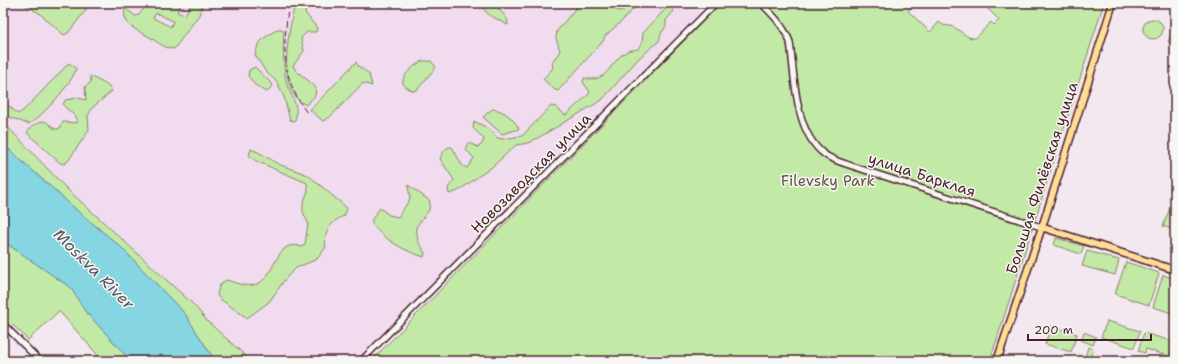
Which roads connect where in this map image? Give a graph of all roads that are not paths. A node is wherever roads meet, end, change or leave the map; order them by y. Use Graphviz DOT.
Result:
graph roads {
  1 [pos="716,3"];
  2 [pos="761,3"];
  3 [pos="1113,3"];
  4 [pos="1041,228"];
  5 [pos="1175,270"];
  6 [pos="3,324"];
  7 [pos="363,359"];
  8 [pos="40,361"];
  9 [pos="997,361"];
  1 -- 7 [label="street, Новозаводская улица"];
  2 -- 4 [label="street, улица Барклая"];
  3 -- 4 [label="main road, Большая Филёвская улица"];
  4 -- 5 [label="main road, улица Барклая"];
  4 -- 9 [label="main road, Большая Филёвская улица"];
  6 -- 8 [label="street"];
}
